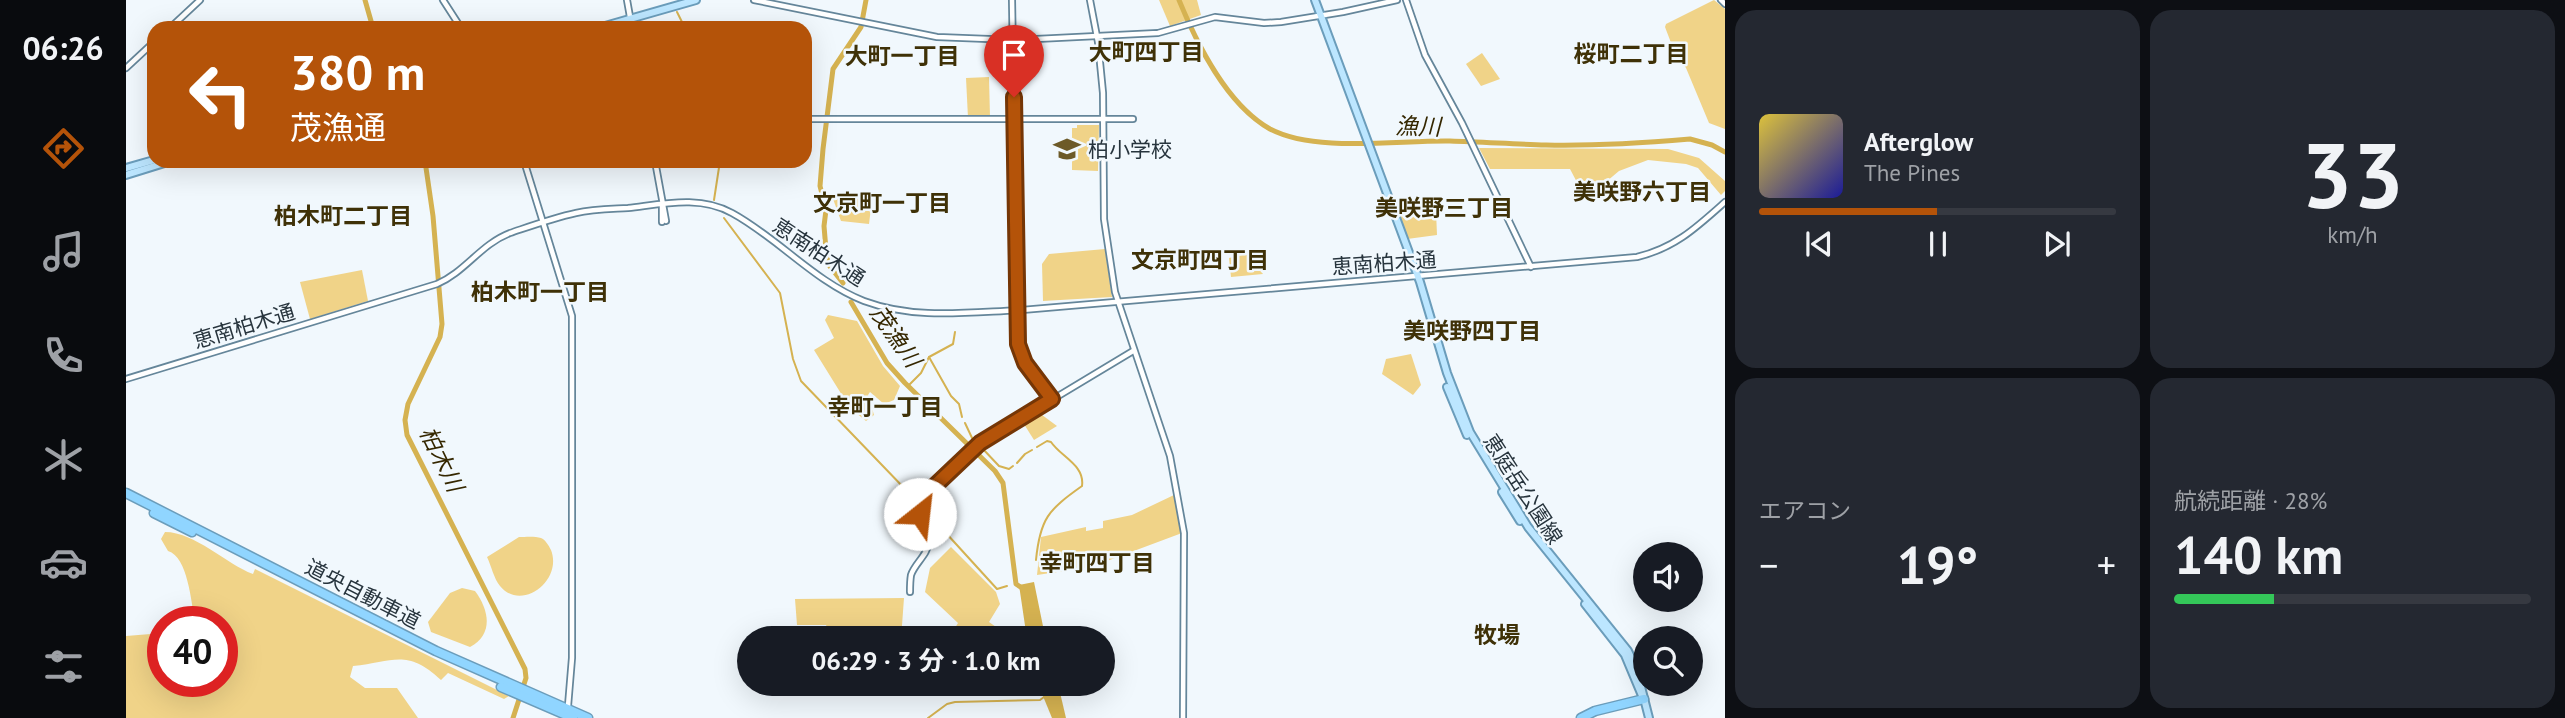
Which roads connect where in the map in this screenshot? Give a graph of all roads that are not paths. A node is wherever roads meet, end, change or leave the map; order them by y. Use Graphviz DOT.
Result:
graph roads {
  1 [pos="200,0"];
  2 [pos="443,0"];
  3 [pos="627,0"];
  4 [pos="696,0"];
  5 [pos="754,0"];
  6 [pos="1012,0"];
  7 [pos="1090,0"];
  8 [pos="1315,0"];
  9 [pos="1397,0"];
  10 [pos="1406,0"];
  11 [pos="1721,0"];
  12 [pos="679,2"];
  13 [pos="1725,4"];
  14 [pos="1321,16"];
  15 [pos="630,18"];
  16 [pos="178,21"];
  17 [pos="456,21"];
  18 [pos="620,21"];
  19 [pos="631,21"];
  20 [pos="1096,36"];
  21 [pos="1014,40"];
  22 [pos="147,48"];
  23 [pos="126,68"];
  24 [pos="812,118"];
  25 [pos="1103,119"];
  26 [pos="1133,119"];
  27 [pos="1014,120"];
  28 [pos="147,162"];
  29 [pos="126,168"];
  30 [pos="148,168"];
  31 [pos="526,168"];
  32 [pos="656,168"];
  33 [pos="126,175"];
  34 [pos="1725,202"];
  35 [pos="663,204"];
  36 [pos="544,222"];
  37 [pos="664,222"];
  38 [pos="1531,267"];
  39 [pos="1416,275"];
  40 [pos="1117,301"];
  41 [pos="1018,310"];
  42 [pos="1133,351"];
  43 [pos="126,379"];
  44 [pos="1052,399"];
  45 [pos="126,493"];
  46 [pos="126,499"];
  47 [pos="910,592"];
  48 [pos="515,691"];
  49 [pos="534,699"];
  50 [pos="1644,699"];
  51 [pos="568,706"];
  52 [pos="573,718"];
  53 [pos="588,718"];
  54 [pos="1183,718"];
  55 [pos="1581,718"];
  56 [pos="1649,718"];
  1 -- 16 [label="street"];
  2 -- 17 [label="street"];
  3 -- 15 [label="street"];
  4 -- 12 [label="main road"];
  5 -- 21 [label="street"];
  6 -- 21 [label="street"];
  7 -- 20 [label="street"];
  8 -- 14 [label="main road, 恵庭岳公園線"];
  9 -- 14 [label="street"];
  10 -- 38 [label="street"];
  11 -- 13 [label="street"];
  12 -- 15 [label="main road"];
  14 -- 20 [label="street"];
  14 -- 39 [label="main road, 恵庭岳公園線"];
  15 -- 18 [label="main road"];
  15 -- 19 [label="street"];
  20 -- 21 [label="street"];
  20 -- 25 [label="street"];
  21 -- 27 [label="street"];
  22 -- 23 [label="street"];
  24 -- 27 [label="street"];
  25 -- 26 [label="street"];
  25 -- 27 [label="street"];
  25 -- 40 [label="street"];
  27 -- 41 [label="street"];
  28 -- 29 [label="main road"];
  30 -- 33 [label="main road"];
  31 -- 36 [label="street"];
  32 -- 35 [label="street"];
  34 -- 38 [label="street, 恵南柏木通"];
  35 -- 36 [label="street, 恵南柏木通"];
  35 -- 37 [label="street"];
  35 -- 41 [label="street, 恵南柏木通"];
  36 -- 43 [label="street, 恵南柏木通"];
  36 -- 51 [label="street"];
  38 -- 39 [label="street, 恵南柏木通"];
  39 -- 40 [label="street, 恵南柏木通"];
  39 -- 50 [label="main road, 恵庭岳公園線"];
  40 -- 41 [label="street, 恵南柏木通"];
  40 -- 42 [label="street"];
  41 -- 44 [label="street"];
  42 -- 44 [label="street"];
  42 -- 54 [label="street"];
  44 -- 47 [label="street"];
  45 -- 48 [label="highway, 道央自動車道"];
  46 -- 48 [label="highway, 道央自動車道"];
  48 -- 49 [label="highway, 道央自動車道"];
  49 -- 52 [label="highway, 道央自動車道"];
  49 -- 53 [label="highway, 道央自動車道"];
  50 -- 55 [label="highway"];
  50 -- 56 [label="main road, 恵庭岳公園線"];
}
